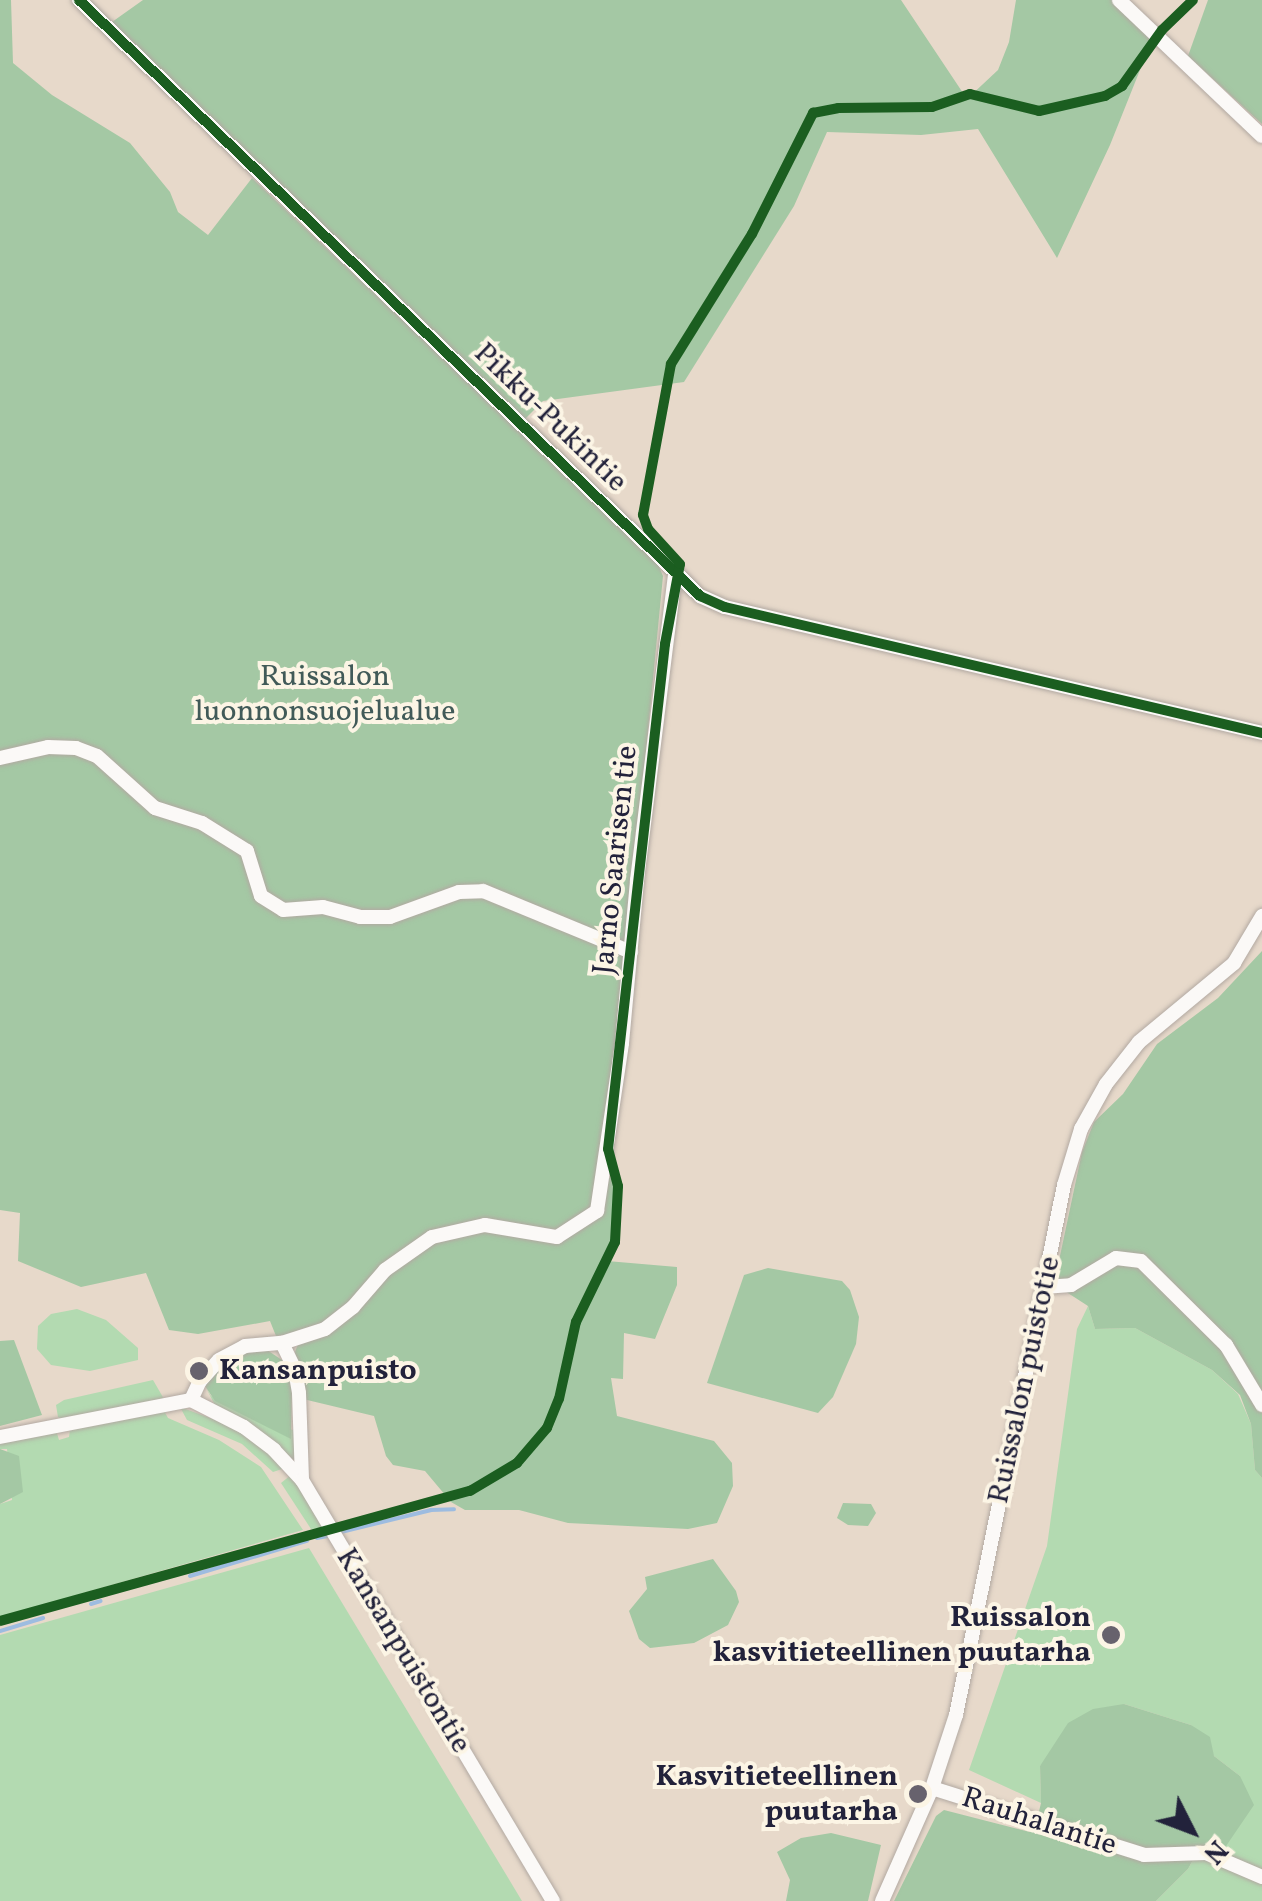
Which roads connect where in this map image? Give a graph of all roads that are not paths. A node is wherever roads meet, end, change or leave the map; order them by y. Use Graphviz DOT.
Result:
graph roads {
  1 [pos="79,0"];
  2 [pos="1120,0"];
  3 [pos="1262,136"];
  4 [pos="675,576"];
  5 [pos="1262,734"];
  6 [pos="0,758"];
  7 [pos="1262,916"];
  8 [pos="631,952"];
  9 [pos="1044,1287"];
  10 [pos="282,1343"];
  11 [pos="191,1400"];
  12 [pos="1262,1404"];
  13 [pos="0,1437"];
  14 [pos="302,1480"];
  15 [pos="932,1788"];
  16 [pos="1262,1876"];
  17 [pos="553,1901"];
  18 [pos="882,1901"];
  1 -- 4 [label="street, Pikku-Pukintie"];
  2 -- 3 [label="street"];
  4 -- 5 [label="street, Pikku-Pukintie"];
  4 -- 8 [label="street, Jarno Saarisen tie"];
  6 -- 8 [label="street"];
  7 -- 9 [label="street, Ruissalon puistotie"];
  8 -- 10 [label="street, Jarno Saarisen tie"];
  9 -- 12 [label="street"];
  9 -- 15 [label="street, Ruissalon puistotie"];
  10 -- 11 [label="street, Jarno Saarisen tie"];
  10 -- 14 [label="street"];
  11 -- 13 [label="street"];
  11 -- 14 [label="street, Kansanpuistontie"];
  14 -- 17 [label="street, Kansanpuistontie"];
  15 -- 16 [label="street, Rauhalantie"];
  15 -- 18 [label="street, Ruissalon puistotie"];
}
